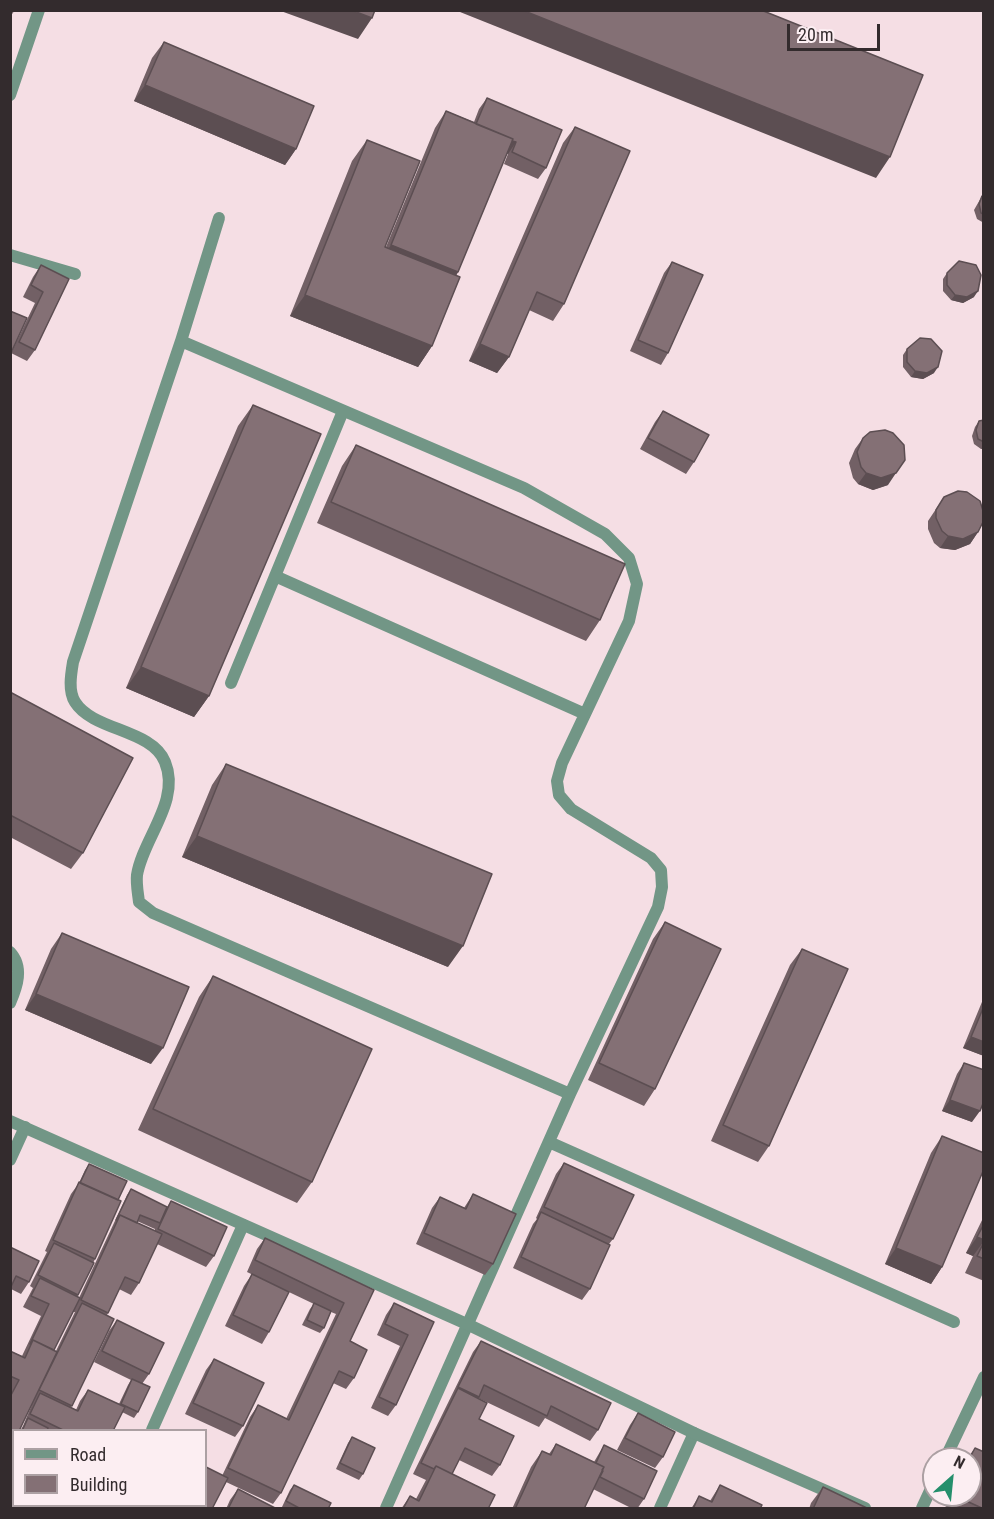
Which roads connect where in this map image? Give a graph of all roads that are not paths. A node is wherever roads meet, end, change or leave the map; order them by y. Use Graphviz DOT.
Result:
graph roads {
  1 [pos="39,10"];
  2 [pos="10,95"];
  3 [pos="219,218"];
  4 [pos="10,255"];
  5 [pos="75,274"];
  6 [pos="182,341"];
  7 [pos="343,411"];
  8 [pos="275,576"];
  9 [pos="231,683"];
  10 [pos="585,714"];
  11 [pos="10,952"];
  12 [pos="10,1003"];
  13 [pos="570,1094"];
  14 [pos="10,1120"];
  15 [pos="25,1127"];
  16 [pos="549,1142"];
  17 [pos="10,1160"];
  18 [pos="243,1225"];
  19 [pos="954,1322"];
  20 [pos="469,1325"];
  21 [pos="984,1377"];
  22 [pos="153,1429"];
  23 [pos="694,1433"];
  24 [pos="951,1447"];
  25 [pos="386,1509"];
  26 [pos="660,1509"];
  27 [pos="865,1509"];
  1 -- 2 [label="street"];
  3 -- 6 [label="street"];
  4 -- 5 [label="street"];
  6 -- 7 [label="street"];
  6 -- 13 [label="street"];
  7 -- 8 [label="street"];
  7 -- 10 [label="street"];
  8 -- 9 [label="street"];
  8 -- 10 [label="street"];
  10 -- 13 [label="street"];
  11 -- 12 [label="street"];
  13 -- 16 [label="street"];
  14 -- 15 [label="street"];
  15 -- 17 [label="street"];
  15 -- 18 [label="street"];
  16 -- 19 [label="street"];
  16 -- 20 [label="street"];
  18 -- 20 [label="street"];
  18 -- 22 [label="street"];
  20 -- 23 [label="street"];
  20 -- 25 [label="street"];
  21 -- 24 [label="street"];
  23 -- 26 [label="street"];
  23 -- 27 [label="street"];
}
